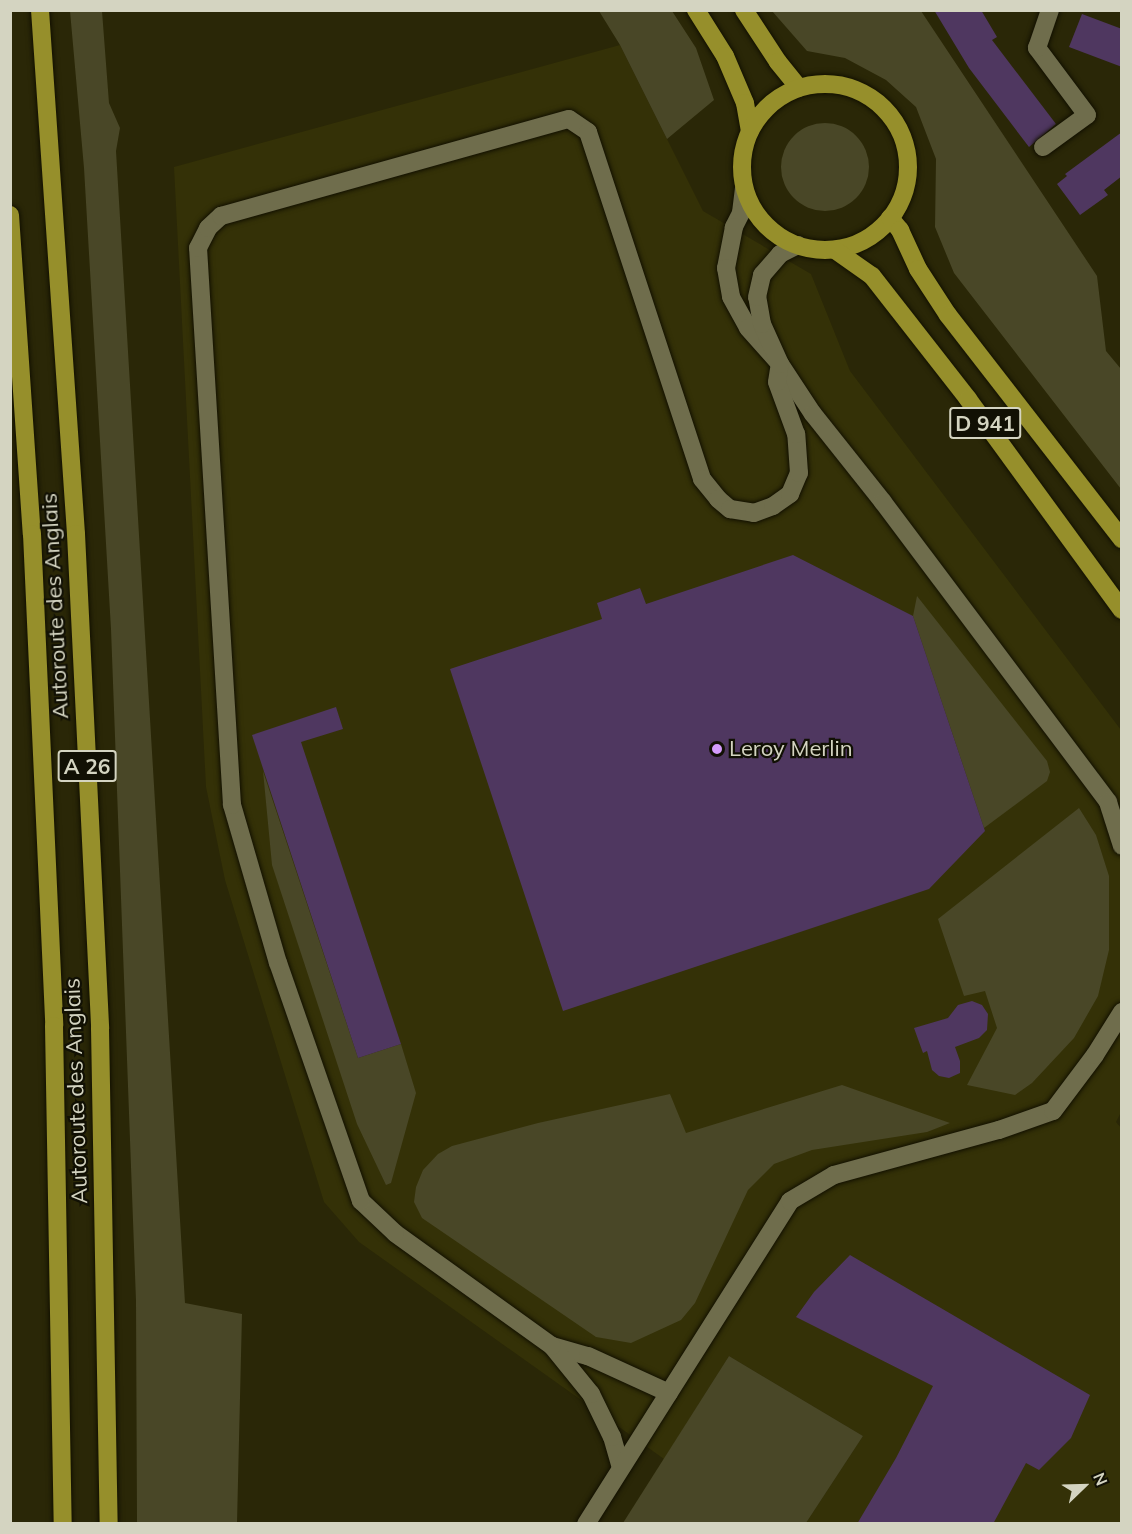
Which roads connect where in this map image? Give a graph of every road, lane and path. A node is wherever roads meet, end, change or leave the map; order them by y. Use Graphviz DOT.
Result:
graph roads {
  1 [pos="40,10"];
  2 [pos="696,10"];
  3 [pos="744,10"];
  4 [pos="1050,10"];
  5 [pos="799,88"];
  6 [pos="750,131"];
  7 [pos="1043,147"];
  8 [pos="744,188"];
  9 [pos="10,215"];
  10 [pos="890,218"];
  11 [pos="798,246"];
  12 [pos="835,250"];
  13 [pos="780,363"];
  14 [pos="1122,539"];
  15 [pos="1122,610"];
  16 [pos="1122,846"];
  17 [pos="1122,1012"];
  18 [pos="552,1346"];
  19 [pos="669,1393"];
  20 [pos="621,1468"];
  21 [pos="63,1524"];
  22 [pos="109,1524"];
  23 [pos="586,1524"];
  1 -- 22 [label="highway, Autoroute des Anglais / A 26"];
  2 -- 6 [label="highway"];
  3 -- 5 [label="highway"];
  4 -- 7 [label="street"];
  5 -- 6 [label="highway"];
  5 -- 10 [label="highway"];
  6 -- 8 [label="highway"];
  8 -- 11 [label="highway"];
  8 -- 13 [label="street"];
  9 -- 21 [label="highway, Autoroute des Anglais / A 26"];
  10 -- 12 [label="highway"];
  10 -- 14 [label="highway, D 941"];
  11 -- 12 [label="highway"];
  11 -- 13 [label="street"];
  12 -- 15 [label="highway, D 941"];
  13 -- 16 [label="street"];
  13 -- 18 [label="street"];
  17 -- 19 [label="street"];
  18 -- 19 [label="street"];
  18 -- 20 [label="street"];
  19 -- 20 [label="street"];
  20 -- 23 [label="street"];
}
